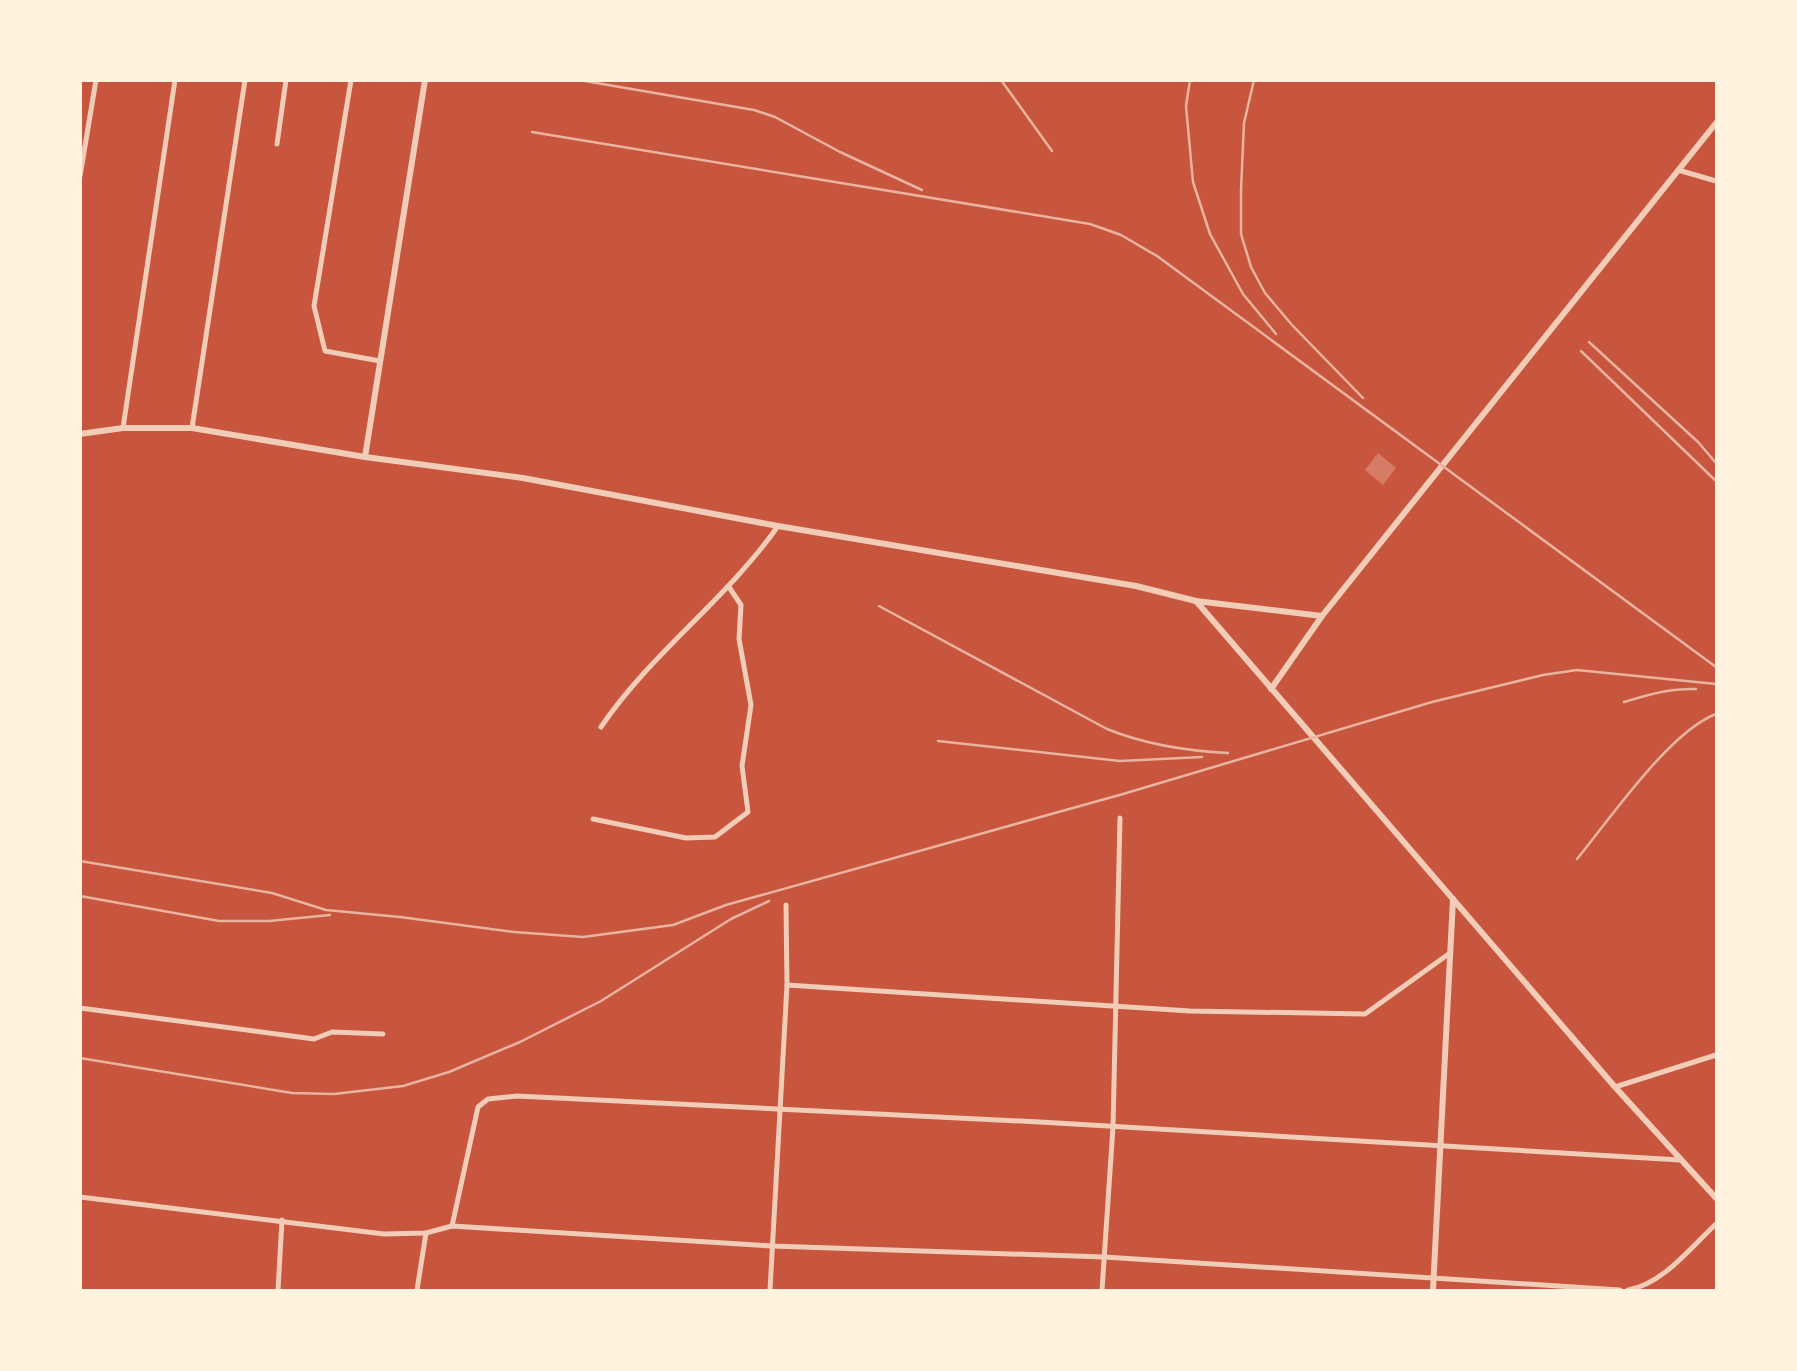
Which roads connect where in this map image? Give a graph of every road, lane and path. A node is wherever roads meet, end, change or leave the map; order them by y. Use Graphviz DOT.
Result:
graph roads {
  1 [pos="96,80"];
  2 [pos="175,80"];
  3 [pos="245,80"];
  4 [pos="286,80"];
  5 [pos="351,80"];
  6 [pos="425,80"];
  7 [pos="1717,123"];
  8 [pos="277,144"];
  9 [pos="1678,170"];
  10 [pos="80,176"];
  11 [pos="1717,181"];
  12 [pos="380,361"];
  13 [pos="123,428"];
  14 [pos="192,428"];
  15 [pos="80,434"];
  16 [pos="365,457"];
  17 [pos="778,526"];
  18 [pos="729,587"];
  19 [pos="1196,601"];
  20 [pos="1322,616"];
  21 [pos="1271,689"];
  22 [pos="601,727"];
  23 [pos="1120,818"];
  24 [pos="593,819"];
  25 [pos="1453,899"];
  26 [pos="786,905"];
  27 [pos="1450,953"];
  28 [pos="787,985"];
  29 [pos="1116,1006"];
  30 [pos="80,1009"];
  31 [pos="383,1034"];
  32 [pos="1717,1055"];
  33 [pos="1615,1087"];
  34 [pos="781,1108"];
  35 [pos="1113,1127"];
  36 [pos="1441,1145"];
  37 [pos="1680,1160"];
  38 [pos="80,1197"];
  39 [pos="1717,1198"];
  40 [pos="282,1220"];
  41 [pos="1717,1223"];
  42 [pos="452,1226"];
  43 [pos="426,1233"];
  44 [pos="772,1246"];
  45 [pos="1104,1257"];
  46 [pos="1434,1278"];
  47 [pos="278,1290"];
  48 [pos="417,1290"];
  49 [pos="770,1290"];
  50 [pos="1102,1290"];
  51 [pos="1433,1290"];
  52 [pos="1620,1290"];
  53 [pos="1628,1290"];
  1 -- 10 [label="street"];
  2 -- 13 [label="street"];
  3 -- 14 [label="street"];
  4 -- 8 [label="street"];
  5 -- 12 [label="street"];
  6 -- 12 [label="street"];
  7 -- 9 [label="street"];
  9 -- 11 [label="street"];
  9 -- 20 [label="street"];
  12 -- 16 [label="street"];
  13 -- 14 [label="street"];
  13 -- 15 [label="street"];
  14 -- 16 [label="street"];
  16 -- 17 [label="street"];
  17 -- 18 [label="street"];
  17 -- 19 [label="street"];
  18 -- 22 [label="street"];
  18 -- 24 [label="street"];
  19 -- 20 [label="street"];
  19 -- 21 [label="street"];
  20 -- 21 [label="street"];
  21 -- 25 [label="street"];
  23 -- 29 [label="street"];
  25 -- 27 [label="street"];
  25 -- 33 [label="street"];
  26 -- 28 [label="street"];
  27 -- 29 [label="street"];
  27 -- 36 [label="street"];
  28 -- 29 [label="street"];
  28 -- 34 [label="street"];
  29 -- 35 [label="street"];
  30 -- 31 [label="street"];
  32 -- 33 [label="street"];
  33 -- 37 [label="street"];
  34 -- 35 [label="street"];
  34 -- 42 [label="street"];
  34 -- 44 [label="street"];
  35 -- 36 [label="street"];
  35 -- 45 [label="street"];
  36 -- 37 [label="street"];
  36 -- 46 [label="street"];
  37 -- 39 [label="street"];
  38 -- 40 [label="street"];
  40 -- 43 [label="street"];
  40 -- 47 [label="street"];
  41 -- 53 [label="street"];
  42 -- 43 [label="street"];
  42 -- 44 [label="street"];
  43 -- 48 [label="street"];
  44 -- 45 [label="street"];
  44 -- 49 [label="street"];
  45 -- 46 [label="street"];
  45 -- 50 [label="street"];
  46 -- 51 [label="street"];
  46 -- 52 [label="street"];
}
